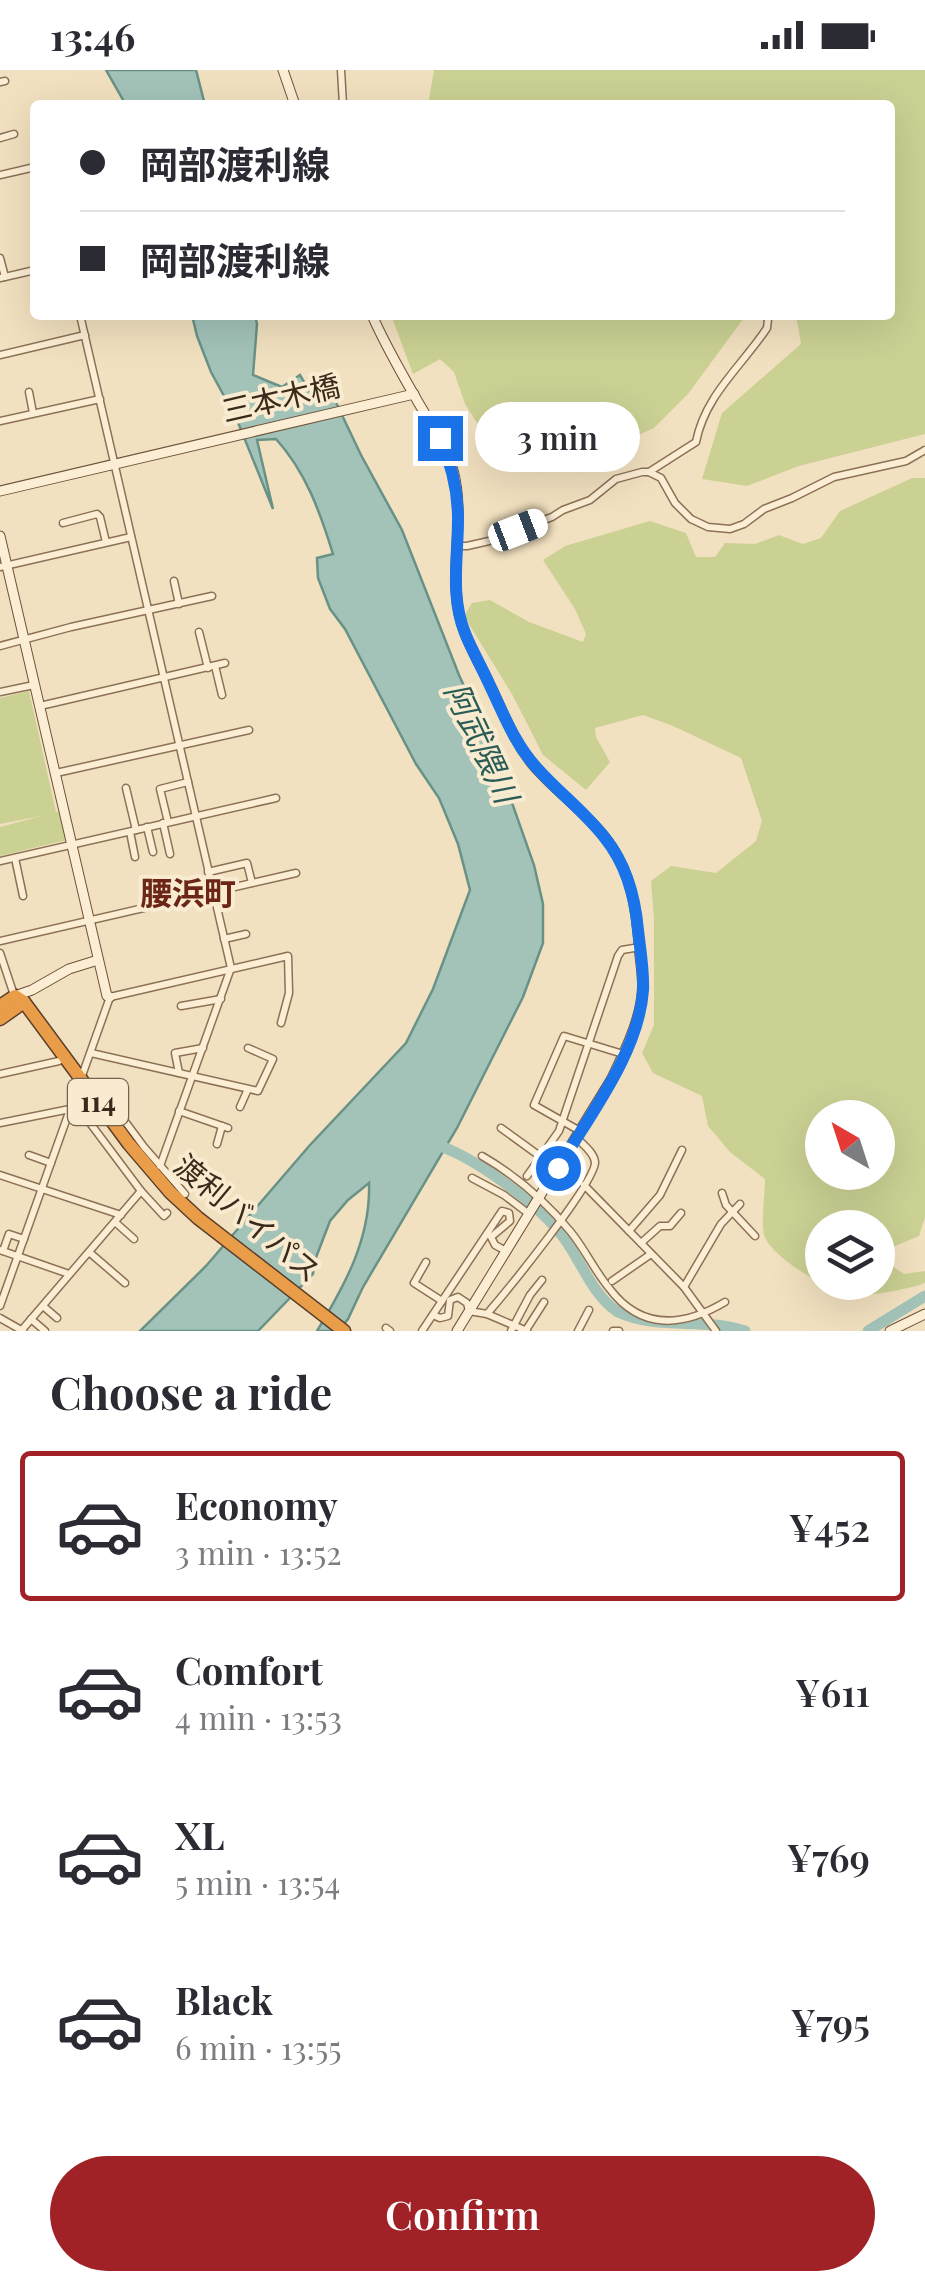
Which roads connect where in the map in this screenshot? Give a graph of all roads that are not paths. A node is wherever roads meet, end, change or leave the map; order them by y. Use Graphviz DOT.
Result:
graph roads {
  1 [pos="282,70"];
  2 [pos="341,70"];
  3 [pos="293,100"];
  4 [pos="343,100"];
  5 [pos="14,134"];
  6 [pos="0,138"];
  7 [pos="30,169"];
  8 [pos="0,175"];
  9 [pos="0,258"];
  10 [pos="30,271"];
  11 [pos="2,278"];
  12 [pos="81,320"];
  13 [pos="375,320"];
  14 [pos="768,320"];
  15 [pos="85,336"];
  16 [pos="0,355"];
  17 [pos="29,392"];
  18 [pos="414,394"];
  19 [pos="100,399"];
  20 [pos="33,413"];
  21 [pos="0,420"];
  22 [pos="925,450"];
  23 [pos="114,465"];
  24 [pos="649,472"];
  25 [pos="0,492"];
  26 [pos="63,523"];
  27 [pos="0,536"];
  28 [pos="131,536"];
  29 [pos="106,542"];
  30 [pos="456,546"];
  31 [pos="4,566"];
  32 [pos="174,581"];
  33 [pos="212,596"];
  34 [pos="179,604"];
  35 [pos="149,610"];
  36 [pos="199,632"];
  37 [pos="24,640"];
  38 [pos="0,646"];
  39 [pos="225,664"];
  40 [pos="212,667"];
  41 [pos="164,676"];
  42 [pos="34,685"];
  43 [pos="0,692"];
  44 [pos="222,695"];
  45 [pos="38,706"];
  46 [pos="249,730"];
  47 [pos="180,746"];
  48 [pos="56,774"];
  49 [pos="188,782"];
  50 [pos="126,788"];
  51 [pos="276,798"];
  52 [pos="195,817"];
  53 [pos="166,823"];
  54 [pos="147,827"];
  55 [pos="132,831"];
  56 [pos="73,843"];
  57 [pos="154,852"];
  58 [pos="170,854"];
  59 [pos="15,858"];
  60 [pos="135,858"];
  61 [pos="0,861"];
  62 [pos="208,872"];
  63 [pos="296,873"];
  64 [pos="252,884"];
  65 [pos="213,892"];
  66 [pos="23,896"];
  67 [pos="89,920"];
  68 [pos="246,934"];
  69 [pos="224,939"];
  70 [pos="0,941"];
  71 [pos="640,947"];
  72 [pos="0,953"];
  73 [pos="98,960"];
  74 [pos="231,968"];
  75 [pos="110,998"];
  76 [pos="22,999"];
  77 [pos="221,999"];
  78 [pos="0,1006"];
  79 [pos="182,1006"];
  80 [pos="0,1019"];
  81 [pos="281,1024"];
  82 [pos="590,1044"];
  83 [pos="203,1048"];
  84 [pos="248,1048"];
  85 [pos="91,1053"];
  86 [pos="623,1054"];
  87 [pos="59,1061"];
  88 [pos="178,1073"];
  89 [pos="0,1074"];
  90 [pos="192,1076"];
  91 [pos="80,1083"];
  92 [pos="248,1089"];
  93 [pos="100,1104"];
  94 [pos="240,1108"];
  95 [pos="70,1109"];
  96 [pos="179,1111"];
  97 [pos="563,1120"];
  98 [pos="0,1123"];
  99 [pos="501,1128"];
  100 [pos="578,1134"];
  101 [pos="216,1144"];
  102 [pos="682,1150"];
  103 [pos="29,1155"];
  104 [pos="482,1156"];
  105 [pos="541,1156"];
  106 [pos="52,1164"];
  107 [pos="160,1166"];
  108 [pos="0,1175"];
  109 [pos="527,1176"];
  110 [pos="472,1178"];
  111 [pos="584,1185"];
  112 [pos="43,1190"];
  113 [pos="141,1191"];
  114 [pos="722,1193"];
  115 [pos="185,1194"];
  116 [pos="539,1198"];
  117 [pos="740,1204"];
  118 [pos="732,1212"];
  119 [pos="166,1213"];
  120 [pos="530,1213"];
  121 [pos="681,1213"];
  122 [pos="121,1214"];
  123 [pos="560,1220"];
  124 [pos="196,1221"];
  125 [pos="115,1222"];
  126 [pos="629,1231"];
  127 [pos="755,1236"];
  128 [pos="134,1238"];
  129 [pos="24,1239"];
  130 [pos="641,1242"];
  131 [pos="1,1250"];
  132 [pos="506,1251"];
  133 [pos="89,1252"];
  134 [pos="651,1254"];
  135 [pos="18,1256"];
  136 [pos="426,1262"];
  137 [pos="69,1274"];
  138 [pos="542,1280"];
  139 [pos="612,1281"];
  140 [pos="125,1283"];
  141 [pos="684,1287"];
  142 [pos="442,1301"];
  143 [pos="544,1302"];
  144 [pos="725,1302"];
  145 [pos="0,1306"];
  146 [pos="42,1306"];
  147 [pos="589,1310"];
  148 [pos="469,1311"];
  149 [pos="486,1314"];
  150 [pos="704,1314"];
  151 [pos="925,1314"];
  152 [pos="433,1315"];
  153 [pos="0,1318"];
  154 [pos="57,1318"];
  155 [pos="32,1319"];
  156 [pos="513,1328"];
  157 [pos="22,1331"];
  158 [pos="45,1331"];
  159 [pos="332,1331"];
  160 [pos="344,1331"];
  161 [pos="422,1331"];
  162 [pos="458,1331"];
  163 [pos="527,1331"];
  164 [pos="578,1331"];
  165 [pos="716,1331"];
  166 [pos="890,1331"];
  1 -- 3 [label="main road"];
  2 -- 4 [label="street"];
  5 -- 6 [label="street"];
  7 -- 8 [label="street"];
  9 -- 11 [label="street"];
  10 -- 11 [label="street"];
  12 -- 15 [label="street"];
  13 -- 18 [label="main road"];
  14 -- 24 [label="street"];
  15 -- 16 [label="street"];
  15 -- 19 [label="street"];
  17 -- 20 [label="street"];
  18 -- 23 [label="main road, 三本木橋"];
  18 -- 30 [label="main road"];
  19 -- 20 [label="street"];
  19 -- 23 [label="street"];
  20 -- 21 [label="street"];
  22 -- 24 [label="street"];
  23 -- 25 [label="main road, 三本木橋"];
  23 -- 28 [label="street"];
  24 -- 30 [label="street"];
  26 -- 29 [label="street"];
  27 -- 31 [label="main road"];
  28 -- 29 [label="street"];
  28 -- 35 [label="street"];
  29 -- 31 [label="street"];
  30 -- 71 [label="main road"];
  31 -- 37 [label="main road"];
  32 -- 34 [label="street"];
  33 -- 34 [label="street"];
  34 -- 35 [label="street"];
  35 -- 37 [label="street"];
  35 -- 41 [label="street"];
  36 -- 40 [label="street"];
  37 -- 38 [label="street"];
  37 -- 42 [label="main road"];
  39 -- 40 [label="street"];
  40 -- 41 [label="street"];
  40 -- 44 [label="street"];
  41 -- 45 [label="street"];
  41 -- 47 [label="street"];
  42 -- 43 [label="street"];
  42 -- 45 [label="main road"];
  45 -- 48 [label="main road"];
  46 -- 47 [label="street"];
  47 -- 48 [label="street"];
  47 -- 49 [label="street"];
  48 -- 56 [label="main road"];
  49 -- 52 [label="street"];
  49 -- 53 [label="street"];
  50 -- 55 [label="street"];
  51 -- 52 [label="street"];
  52 -- 53 [label="street"];
  52 -- 62 [label="street"];
  53 -- 54 [label="street"];
  53 -- 58 [label="street"];
  54 -- 55 [label="street"];
  54 -- 57 [label="street"];
  55 -- 56 [label="street"];
  55 -- 60 [label="street"];
  56 -- 59 [label="street"];
  56 -- 67 [label="main road"];
  59 -- 61 [label="street"];
  59 -- 66 [label="street"];
  62 -- 64 [label="street"];
  62 -- 65 [label="street"];
  63 -- 64 [label="street"];
  64 -- 65 [label="street"];
  65 -- 67 [label="street"];
  65 -- 69 [label="street"];
  67 -- 70 [label="street"];
  67 -- 73 [label="main road"];
  68 -- 69 [label="street"];
  69 -- 74 [label="street"];
  71 -- 82 [label="street"];
  71 -- 86 [label="main road"];
  72 -- 76 [label="street"];
  73 -- 75 [label="main road"];
  73 -- 76 [label="main road"];
  74 -- 75 [label="street"];
  74 -- 77 [label="street"];
  74 -- 81 [label="street"];
  75 -- 85 [label="street"];
  76 -- 78 [label="highway"];
  76 -- 80 [label="highway"];
  76 -- 87 [label="highway, 渡利バイパス / 114"];
  76 -- 91 [label="highway, 渡利バイパス / 114"];
  77 -- 79 [label="street"];
  77 -- 83 [label="street"];
  82 -- 86 [label="street"];
  82 -- 97 [label="street"];
  82 -- 97 [label="street"];
  83 -- 88 [label="street"];
  83 -- 90 [label="street"];
  84 -- 92 [label="street"];
  85 -- 88 [label="street"];
  85 -- 91 [label="street"];
  86 -- 100 [label="main road"];
  87 -- 89 [label="street"];
  87 -- 91 [label="highway, 渡利バイパス / 114"];
  88 -- 90 [label="street"];
  90 -- 92 [label="street"];
  90 -- 96 [label="street"];
  91 -- 93 [label="highway, 渡利バイパス / 114"];
  91 -- 95 [label="street"];
  91 -- 124 [label="highway, 渡利バイパス / 114"];
  92 -- 94 [label="street"];
  93 -- 107 [label="street"];
  93 -- 124 [label="highway, 渡利バイパス / 114"];
  95 -- 98 [label="street"];
  95 -- 106 [label="street"];
  95 -- 113 [label="street"];
  96 -- 101 [label="street"];
  96 -- 107 [label="street"];
  97 -- 100 [label="street"];
  97 -- 105 [label="street"];
  99 -- 105 [label="street"];
  100 -- 111 [label="street"];
  100 -- 116 [label="main road"];
  102 -- 126 [label="street"];
  103 -- 106 [label="street"];
  104 -- 116 [label="street"];
  105 -- 109 [label="street"];
  106 -- 112 [label="street"];
  107 -- 115 [label="street"];
  108 -- 112 [label="street"];
  110 -- 120 [label="street"];
  111 -- 123 [label="street"];
  111 -- 126 [label="street"];
  112 -- 122 [label="street"];
  112 -- 129 [label="street"];
  113 -- 119 [label="street"];
  113 -- 122 [label="street"];
  114 -- 118 [label="street"];
  116 -- 120 [label="main road"];
  116 -- 123 [label="street"];
  117 -- 118 [label="street"];
  118 -- 127 [label="street"];
  118 -- 141 [label="street"];
  120 -- 132 [label="main road"];
  121 -- 130 [label="street"];
  122 -- 125 [label="street"];
  123 -- 149 [label="street"];
  123 -- 150 [label="street"];
  124 -- 159 [label="highway, 渡利バイパス / 114"];
  124 -- 160 [label="highway, 渡利バイパス / 114"];
  125 -- 128 [label="street"];
  125 -- 133 [label="street"];
  126 -- 130 [label="street"];
  129 -- 131 [label="street"];
  129 -- 135 [label="street"];
  130 -- 134 [label="street"];
  131 -- 135 [label="street"];
  132 -- 142 [label="street"];
  132 -- 148 [label="main road"];
  133 -- 137 [label="street"];
  133 -- 140 [label="street"];
  134 -- 139 [label="street"];
  134 -- 141 [label="street"];
  135 -- 137 [label="street"];
  135 -- 145 [label="street"];
  136 -- 142 [label="street"];
  137 -- 146 [label="street"];
  138 -- 156 [label="street"];
  141 -- 150 [label="street"];
  142 -- 152 [label="street"];
  143 -- 163 [label="street"];
  144 -- 150 [label="street"];
  146 -- 154 [label="street"];
  146 -- 155 [label="street"];
  147 -- 164 [label="street"];
  148 -- 149 [label="street"];
  148 -- 152 [label="street"];
  148 -- 162 [label="main road"];
  149 -- 156 [label="street"];
  150 -- 165 [label="street"];
  151 -- 166 [label="main road"];
  152 -- 161 [label="street"];
  153 -- 157 [label="street"];
  155 -- 157 [label="street"];
  155 -- 158 [label="street"];
  156 -- 163 [label="street"];
}
